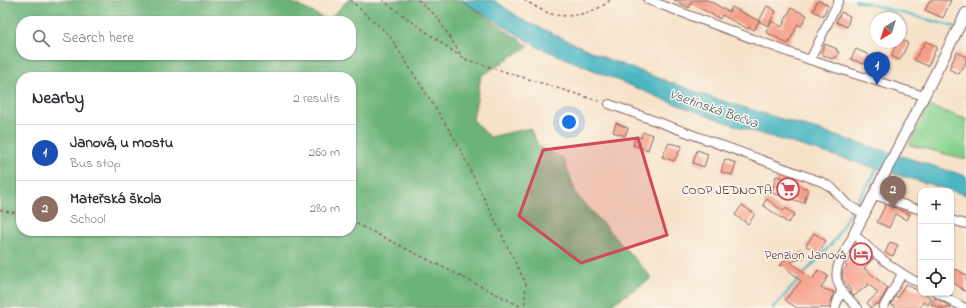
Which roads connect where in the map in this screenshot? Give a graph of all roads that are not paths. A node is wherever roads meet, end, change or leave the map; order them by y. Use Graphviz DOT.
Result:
graph roads {
  1 [pos="648,0"];
  2 [pos="839,0"];
  3 [pos="966,13"];
  4 [pos="810,60"];
  5 [pos="923,99"];
  6 [pos="609,104"];
  7 [pos="876,192"];
  8 [pos="918,209"];
  9 [pos="861,213"];
  10 [pos="954,221"];
  11 [pos="966,224"];
  12 [pos="854,234"];
  13 [pos="902,274"];
  14 [pos="918,282"];
  15 [pos="841,291"];
  16 [pos="943,296"];
  17 [pos="835,308"];
  18 [pos="858,308"];
  19 [pos="883,308"];
  20 [pos="965,308"];
  1 -- 4 [label="street"];
  2 -- 4 [label="street"];
  3 -- 5 [label="street"];
  4 -- 5 [label="street"];
  5 -- 7 [label="street"];
  6 -- 9 [label="street"];
  7 -- 8 [label="street"];
  7 -- 9 [label="street"];
  9 -- 12 [label="street"];
  10 -- 11 [label="street"];
  12 -- 13 [label="street"];
  12 -- 15 [label="street"];
  13 -- 14 [label="street"];
  13 -- 19 [label="street"];
  15 -- 17 [label="street"];
  15 -- 18 [label="street"];
  16 -- 20 [label="street"];
}
